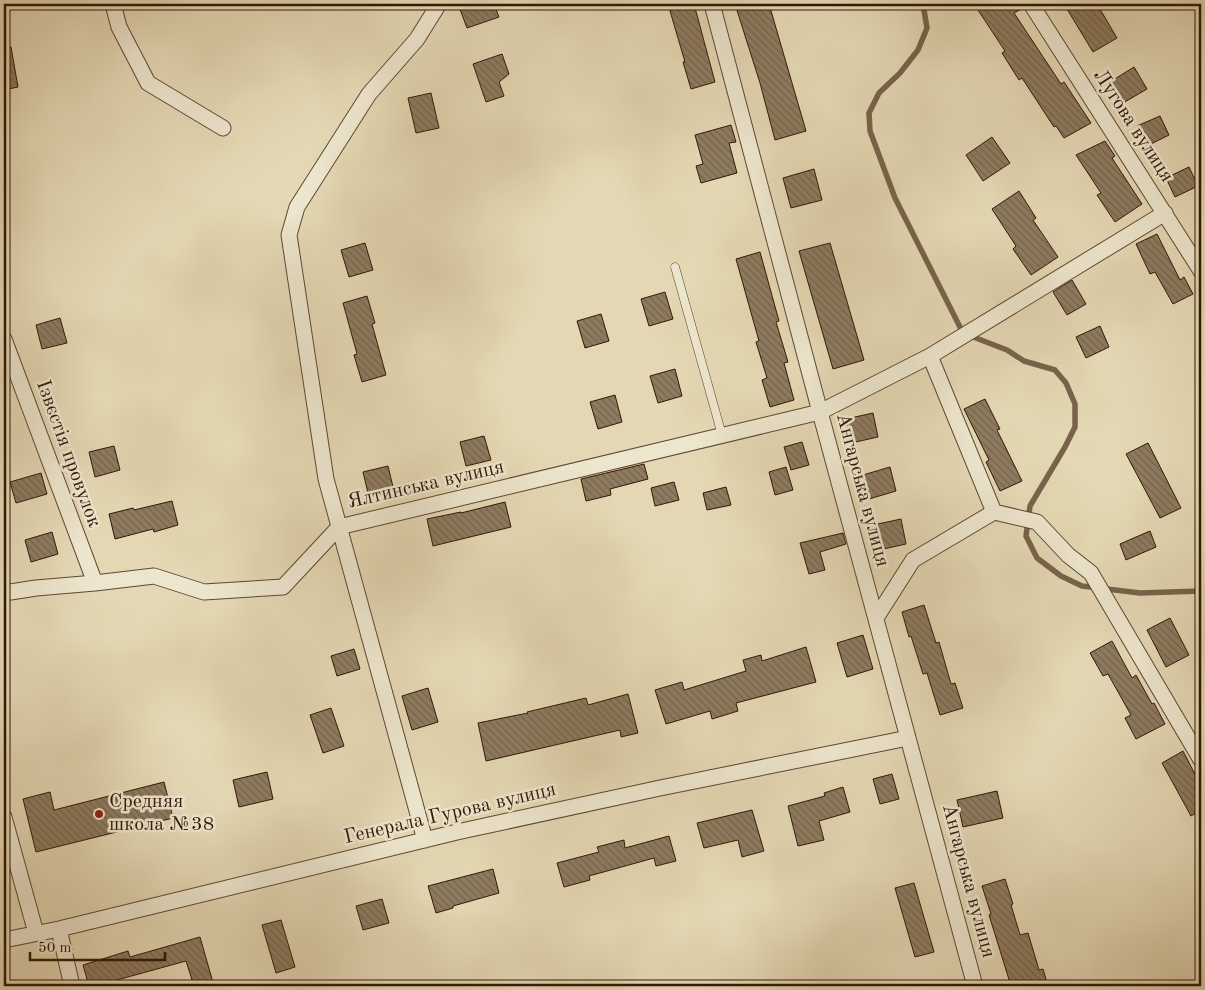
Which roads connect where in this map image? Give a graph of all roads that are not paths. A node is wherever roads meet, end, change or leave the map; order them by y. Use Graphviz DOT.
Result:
graph roads {
  1 [pos="113,4"];
  2 [pos="437,4"];
  3 [pos="712,4"];
  4 [pos="1031,4"];
  5 [pos="223,128"];
  6 [pos="1165,214"];
  7 [pos="675,268"];
  8 [pos="1201,271"];
  9 [pos="4,339"];
  10 [pos="930,356"];
  11 [pos="820,412"];
  12 [pos="722,435"];
  13 [pos="994,512"];
  14 [pos="339,526"];
  15 [pos="95,583"];
  16 [pos="4,593"];
  17 [pos="876,618"];
  18 [pos="908,738"];
  19 [pos="1201,760"];
  20 [pos="4,817"];
  21 [pos="425,840"];
  22 [pos="59,929"];
  23 [pos="36,933"];
  24 [pos="4,940"];
  25 [pos="72,986"];
  26 [pos="975,986"];
  1 -- 5 [label="street"];
  2 -- 14 [label="street"];
  3 -- 11 [label="street, Ангарська вулиця"];
  4 -- 6 [label="street, Лугова вулиця"];
  6 -- 8 [label="street, Лугова вулиця"];
  6 -- 10 [label="street, Ялтинська вулиця"];
  7 -- 12 [label="lane"];
  9 -- 15 [label="street, Ізвєстія провулок"];
  10 -- 11 [label="street, Ялтинська вулиця"];
  10 -- 13 [label="street"];
  11 -- 12 [label="street, Ялтинська вулиця"];
  11 -- 17 [label="street, Ангарська вулиця"];
  12 -- 14 [label="street, Ялтинська вулиця"];
  13 -- 17 [label="street"];
  13 -- 19 [label="street"];
  14 -- 15 [label="street, Ялтинська вулиця"];
  14 -- 21 [label="street"];
  15 -- 16 [label="street, Ялтинська вулиця"];
  17 -- 18 [label="street, Ангарська вулиця"];
  18 -- 21 [label="street, Генерала Гурова вулиця"];
  18 -- 26 [label="street, Ангарська вулиця"];
  20 -- 23 [label="street"];
  21 -- 22 [label="street, Генерала Гурова вулиця"];
  22 -- 23 [label="street, Генерала Гурова вулиця"];
  22 -- 25 [label="street"];
  23 -- 24 [label="street, Генерала Гурова вулиця"];
}
